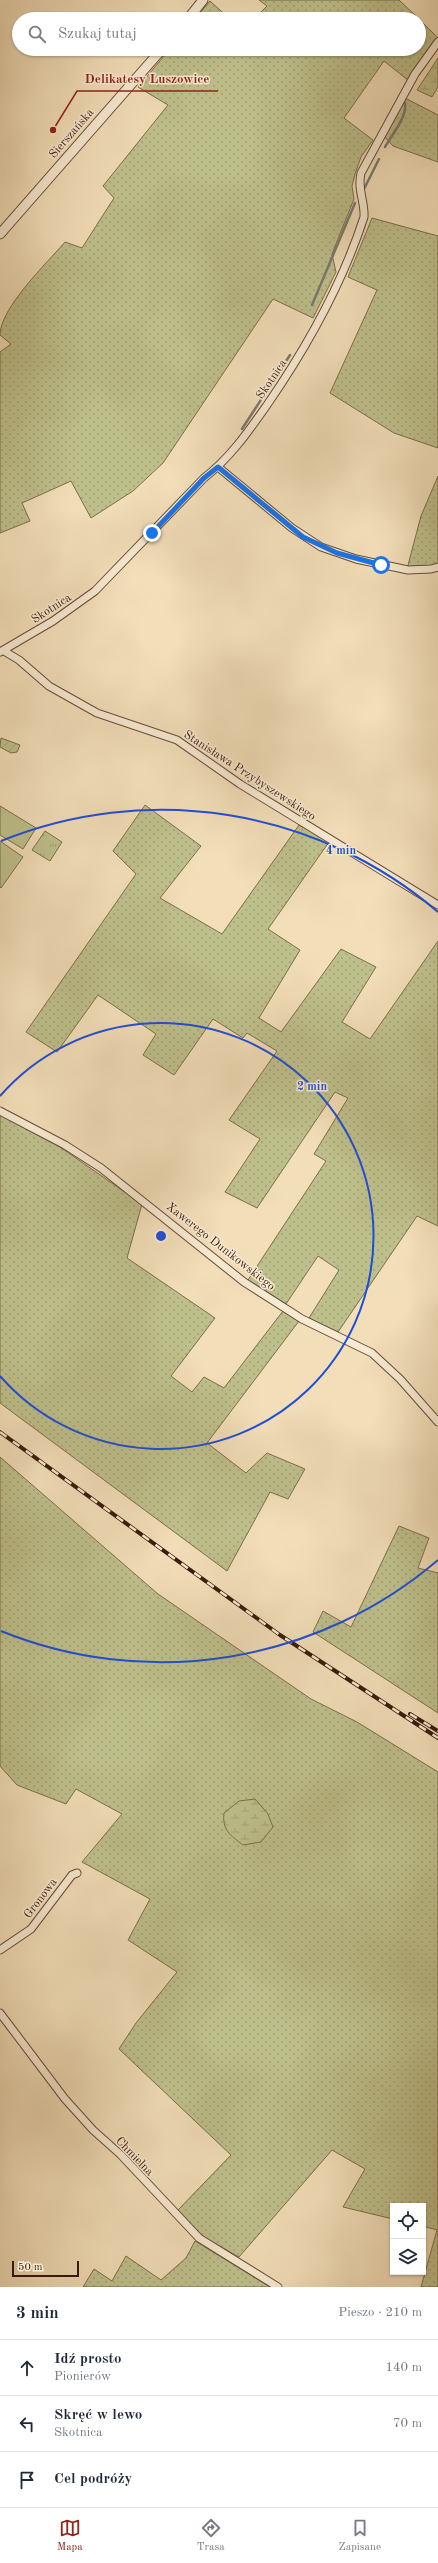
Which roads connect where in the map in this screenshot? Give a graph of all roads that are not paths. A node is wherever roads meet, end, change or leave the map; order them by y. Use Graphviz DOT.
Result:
graph roads {
  1 [pos="203,0"];
  2 [pos="194,12"];
  3 [pos="438,42"];
  4 [pos="156,56"];
  5 [pos="0,234"];
  6 [pos="218,467"];
  7 [pos="438,566"];
  8 [pos="2,652"];
  9 [pos="438,905"];
  10 [pos="0,1111"];
  11 [pos="438,1422"];
  12 [pos="77,1873"];
  13 [pos="0,1950"];
  14 [pos="0,2013"];
  15 [pos="278,2287"];
  1 -- 2 [label="street"];
  3 -- 6 [label="street, Skotnica"];
  4 -- 5 [label="street, Sierszańska"];
  6 -- 7 [label="street"];
  6 -- 8 [label="street, Skotnica"];
  8 -- 9 [label="street, Stanisława Przybyszewskiego"];
  10 -- 11 [label="street, Xawerego Dunikowskiego"];
  12 -- 13 [label="street, Gronowa"];
  14 -- 15 [label="street, Chmielna"];
}
